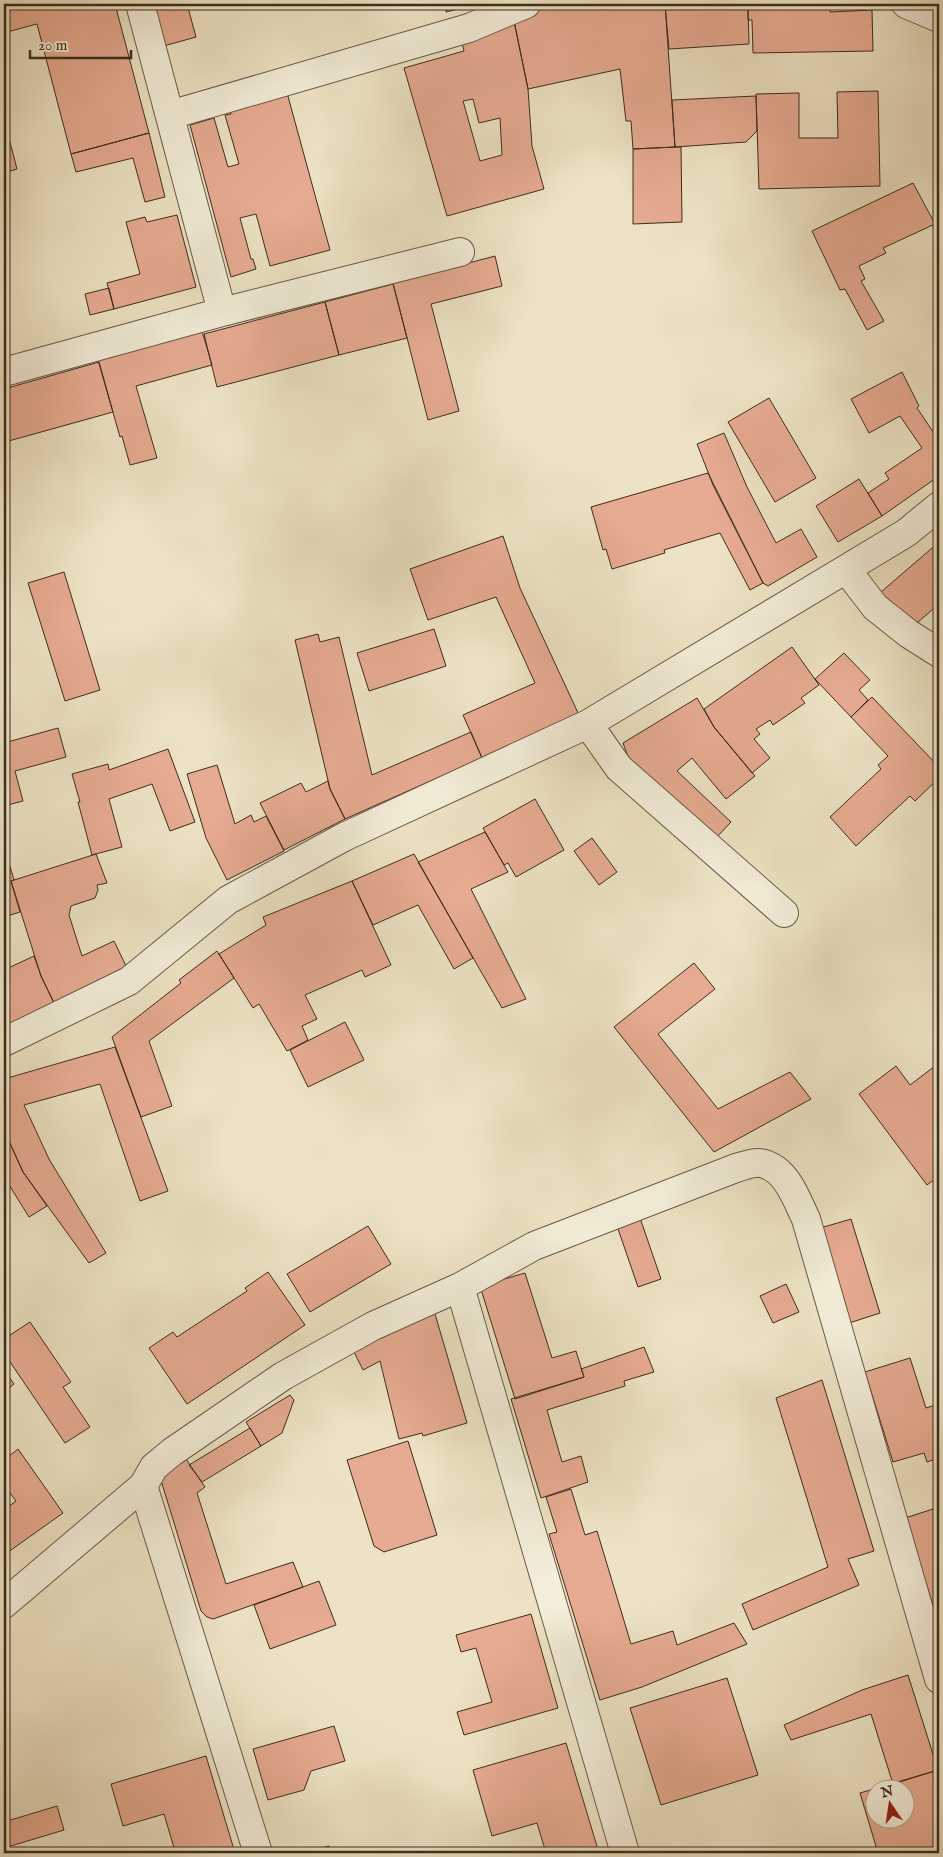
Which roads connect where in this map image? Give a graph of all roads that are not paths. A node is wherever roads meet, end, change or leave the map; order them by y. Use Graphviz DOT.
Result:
graph roads {
  1 [pos="140,4"];
  2 [pos="526,4"];
  3 [pos="906,4"];
  4 [pos="939,18"];
  5 [pos="170,115"];
  6 [pos="460,252"];
  7 [pos="222,312"];
  8 [pos="4,372"];
  9 [pos="939,506"];
  10 [pos="846,569"];
  11 [pos="939,653"];
  12 [pos="588,724"];
  13 [pos="784,913"];
  14 [pos="4,1042"];
  15 [pos="460,1287"];
  16 [pos="143,1486"];
  17 [pos="4,1604"];
  18 [pos="939,1679"];
  19 [pos="258,1853"];
  20 [pos="626,1853"];
  1 -- 5 [label="street"];
  2 -- 5 [label="street"];
  3 -- 4 [label="street"];
  5 -- 7 [label="street"];
  6 -- 7 [label="street"];
  7 -- 8 [label="street"];
  9 -- 10 [label="street"];
  10 -- 11 [label="street"];
  10 -- 12 [label="street"];
  12 -- 13 [label="street"];
  12 -- 14 [label="street"];
  15 -- 16 [label="street"];
  15 -- 18 [label="street"];
  15 -- 20 [label="street"];
  16 -- 17 [label="street"];
  16 -- 19 [label="street"];
}
